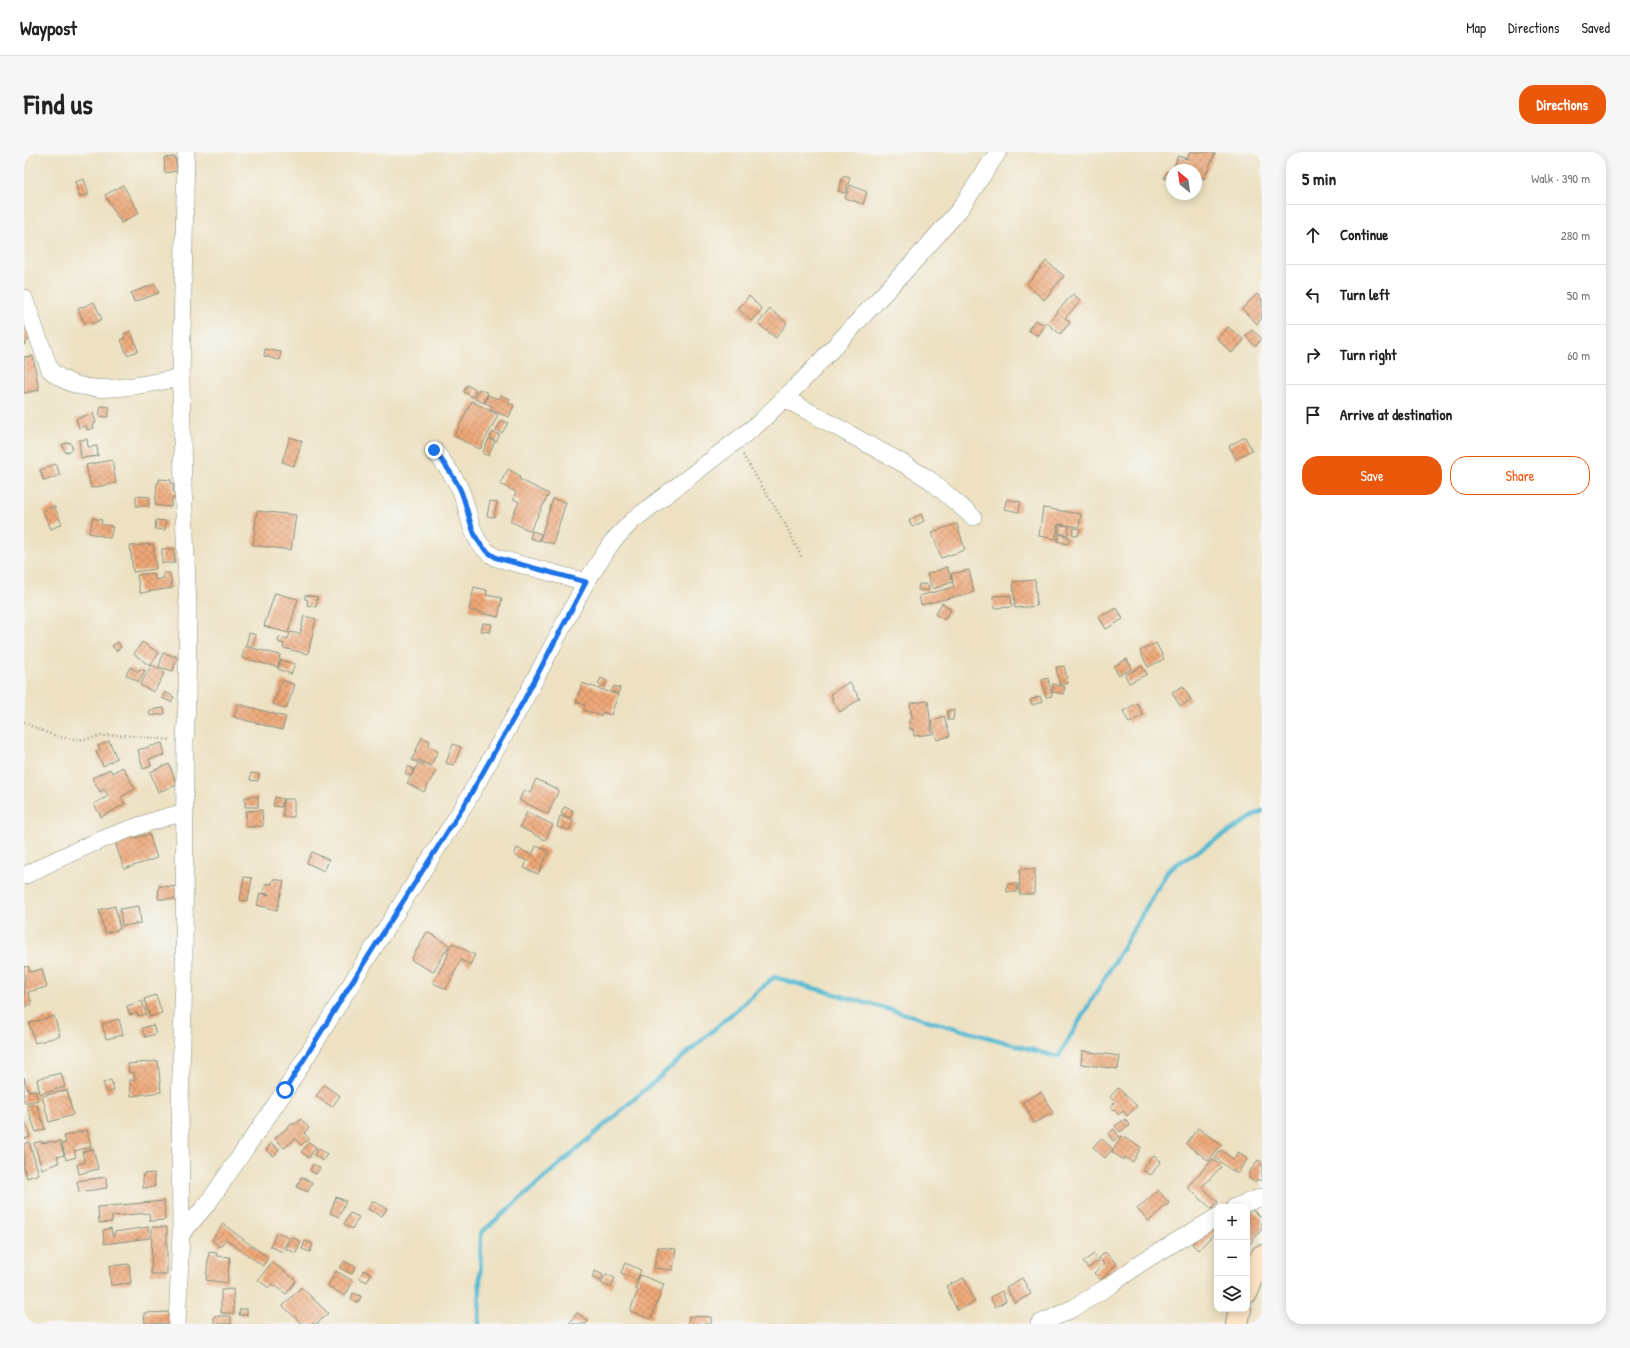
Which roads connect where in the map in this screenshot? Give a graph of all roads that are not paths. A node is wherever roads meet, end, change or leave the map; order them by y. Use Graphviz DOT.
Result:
graph roads {
  1 [pos="186,152"];
  2 [pos="998,152"];
  3 [pos="24,298"];
  4 [pos="181,378"];
  5 [pos="784,398"];
  6 [pos="434,450"];
  7 [pos="973,518"];
  8 [pos="586,582"];
  9 [pos="185,812"];
  10 [pos="24,876"];
  11 [pos="1262,1197"];
  12 [pos="1243,1204"];
  13 [pos="1214,1219"];
  14 [pos="181,1234"];
  15 [pos="1262,1256"];
  16 [pos="1250,1284"];
  17 [pos="1239,1312"];
  18 [pos="176,1324"];
  19 [pos="1039,1324"];
  20 [pos="1237,1324"];
  1 -- 4 [label="street"];
  2 -- 5 [label="street"];
  3 -- 4 [label="street"];
  4 -- 9 [label="street"];
  5 -- 7 [label="street"];
  5 -- 8 [label="street"];
  6 -- 8 [label="street"];
  8 -- 14 [label="street"];
  9 -- 10 [label="street"];
  9 -- 14 [label="street"];
  11 -- 12 [label="street"];
  13 -- 19 [label="street"];
  14 -- 18 [label="street"];
  15 -- 16 [label="street"];
  17 -- 20 [label="street"];
}
